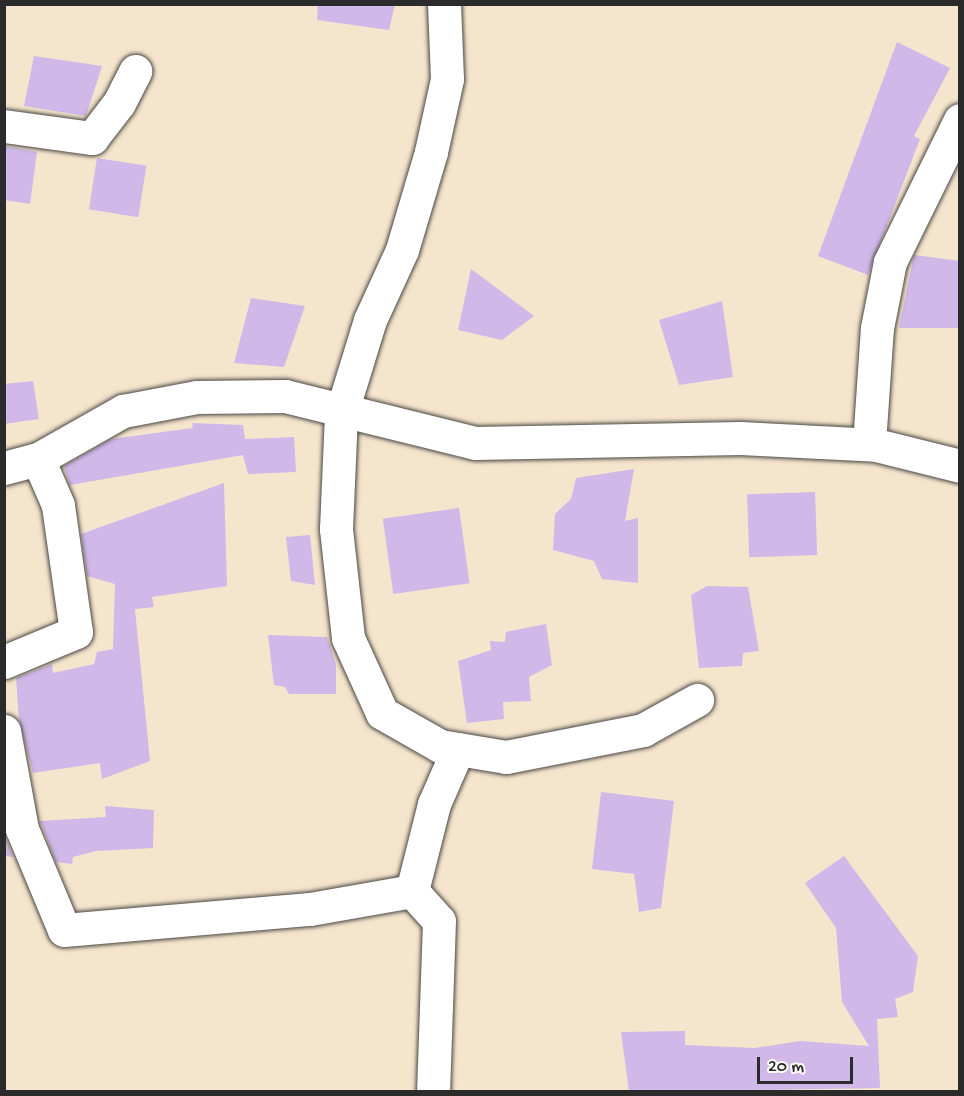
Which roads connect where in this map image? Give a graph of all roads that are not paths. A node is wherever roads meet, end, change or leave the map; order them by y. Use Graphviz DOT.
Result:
graph roads {
  1 [pos="444,4"];
  2 [pos="135,71"];
  3 [pos="960,120"];
  4 [pos="4,126"];
  5 [pos="340,414"];
  6 [pos="869,444"];
  7 [pos="38,459"];
  8 [pos="960,466"];
  9 [pos="4,468"];
  10 [pos="4,662"];
  11 [pos="697,700"];
  12 [pos="4,730"];
  13 [pos="458,749"];
  14 [pos="412,891"];
  15 [pos="433,1092"];
  1 -- 5 [label="street"];
  2 -- 4 [label="street"];
  3 -- 6 [label="street"];
  5 -- 6 [label="street"];
  5 -- 7 [label="street"];
  5 -- 13 [label="street"];
  6 -- 8 [label="street"];
  7 -- 9 [label="street"];
  7 -- 10 [label="street"];
  11 -- 13 [label="street"];
  12 -- 14 [label="street"];
  13 -- 14 [label="street"];
  14 -- 15 [label="street"];
}
